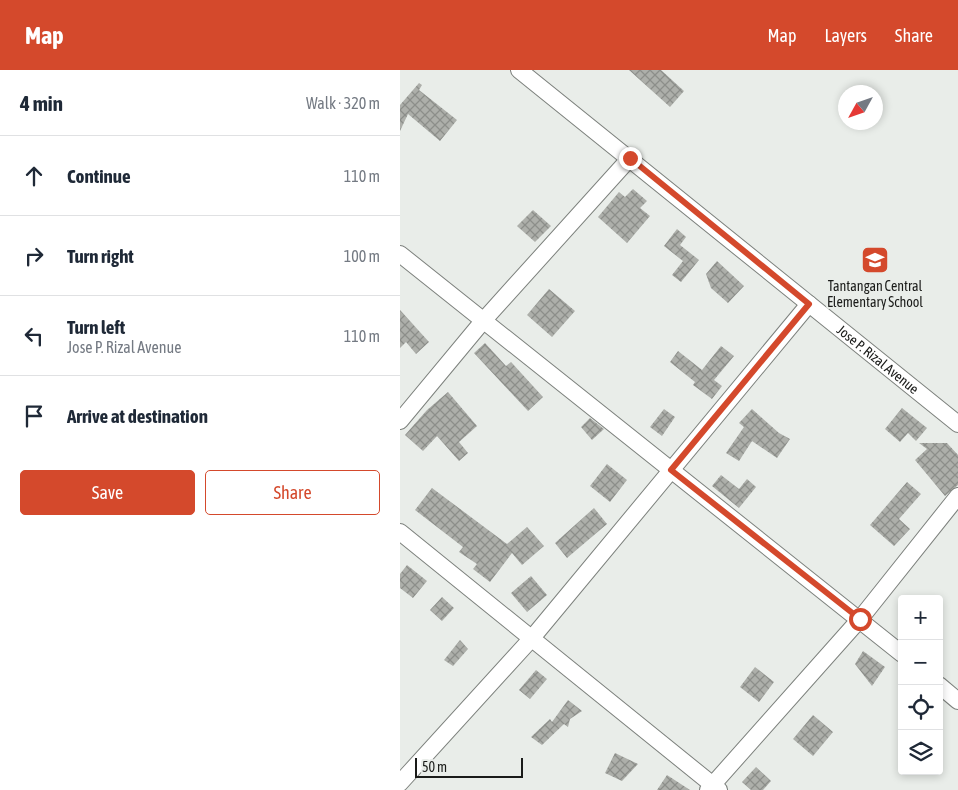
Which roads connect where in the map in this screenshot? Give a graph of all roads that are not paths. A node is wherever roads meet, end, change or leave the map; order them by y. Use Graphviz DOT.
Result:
graph roads {
  1 [pos="519,70"];
  2 [pos="630,158"];
  3 [pos="400,254"];
  4 [pos="809,304"];
  5 [pos="483,321"];
  6 [pos="400,421"];
  7 [pos="958,424"];
  8 [pos="671,470"];
  9 [pos="958,496"];
  10 [pos="400,532"];
  11 [pos="860,619"];
  12 [pos="532,638"];
  13 [pos="898,651"];
  14 [pos="943,688"];
  15 [pos="958,701"];
  16 [pos="400,783"];
  17 [pos="713,788"];
  1 -- 2 [label="street, Jose P. Rizal Avenue"];
  2 -- 4 [label="street, Jose P. Rizal Avenue"];
  2 -- 5 [label="street"];
  3 -- 5 [label="street"];
  4 -- 7 [label="street, Jose P. Rizal Avenue"];
  4 -- 8 [label="street"];
  5 -- 6 [label="street"];
  5 -- 8 [label="street"];
  8 -- 11 [label="street"];
  8 -- 12 [label="street"];
  9 -- 11 [label="street"];
  10 -- 12 [label="street"];
  11 -- 13 [label="street"];
  11 -- 17 [label="street"];
  12 -- 16 [label="street"];
  12 -- 17 [label="street"];
  14 -- 15 [label="street"];
}
